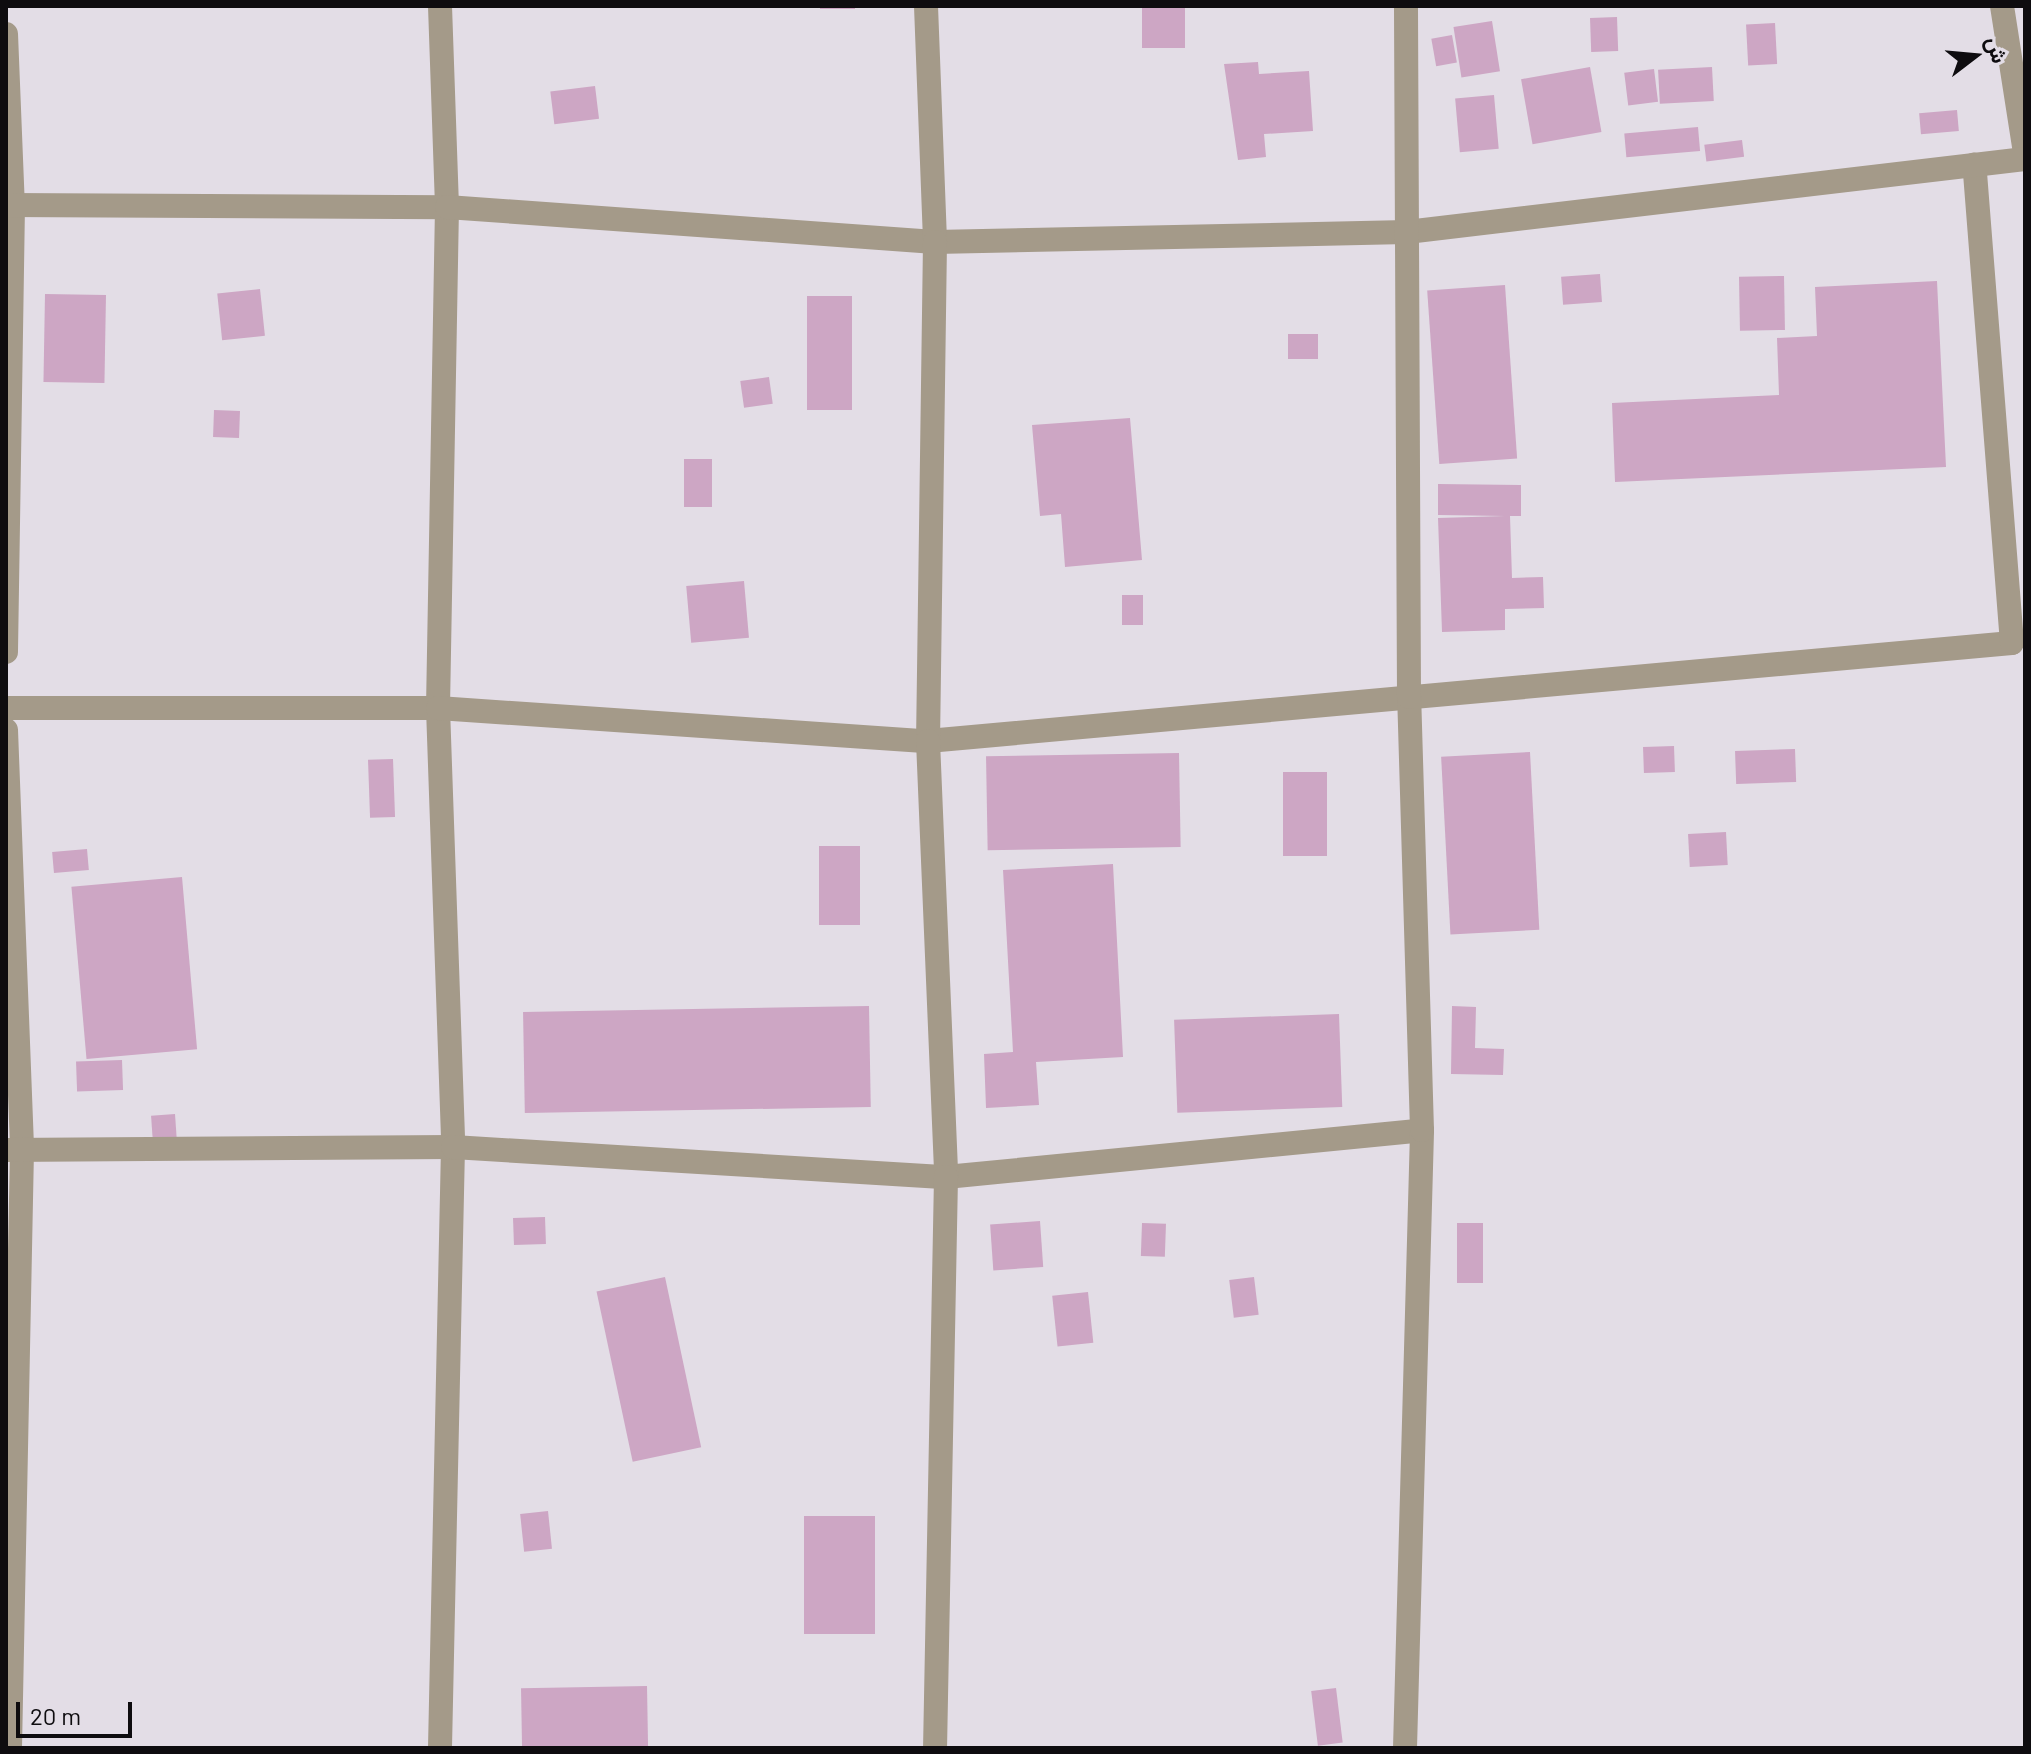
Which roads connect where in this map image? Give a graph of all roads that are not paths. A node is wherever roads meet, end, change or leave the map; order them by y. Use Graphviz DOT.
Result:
graph roads {
  1 [pos="440,6"];
  2 [pos="926,6"];
  3 [pos="1406,6"];
  4 [pos="2002,6"];
  5 [pos="6,34"];
  6 [pos="2025,156"];
  7 [pos="1974,165"];
  8 [pos="9,205"];
  9 [pos="447,207"];
  10 [pos="1407,232"];
  11 [pos="935,242"];
  12 [pos="6,652"];
  13 [pos="1409,697"];
  14 [pos="6,708"];
  15 [pos="438,708"];
  16 [pos="6,730"];
  17 [pos="928,741"];
  18 [pos="1422,1130"];
  19 [pos="453,1147"];
  20 [pos="14,1150"];
  21 [pos="946,1177"];
  22 [pos="10,1748"];
  23 [pos="440,1748"];
  24 [pos="935,1748"];
  25 [pos="1405,1748"];
  1 -- 9 [label="street"];
  2 -- 11 [label="street"];
  3 -- 10 [label="street"];
  4 -- 6 [label="street"];
  5 -- 8 [label="street"];
  6 -- 7 [label="street"];
  7 -- 10 [label="street"];
  7 -- 13 [label="street"];
  8 -- 9 [label="street"];
  8 -- 12 [label="street"];
  9 -- 11 [label="street"];
  9 -- 15 [label="street"];
  10 -- 11 [label="street"];
  10 -- 13 [label="street"];
  11 -- 17 [label="street"];
  13 -- 17 [label="street"];
  13 -- 18 [label="street"];
  14 -- 15 [label="street"];
  15 -- 17 [label="street"];
  15 -- 19 [label="street"];
  16 -- 20 [label="street"];
  17 -- 21 [label="street"];
  18 -- 21 [label="street"];
  18 -- 25 [label="street"];
  19 -- 20 [label="street"];
  19 -- 21 [label="street"];
  19 -- 23 [label="street"];
  20 -- 22 [label="street"];
  21 -- 24 [label="street"];
}
